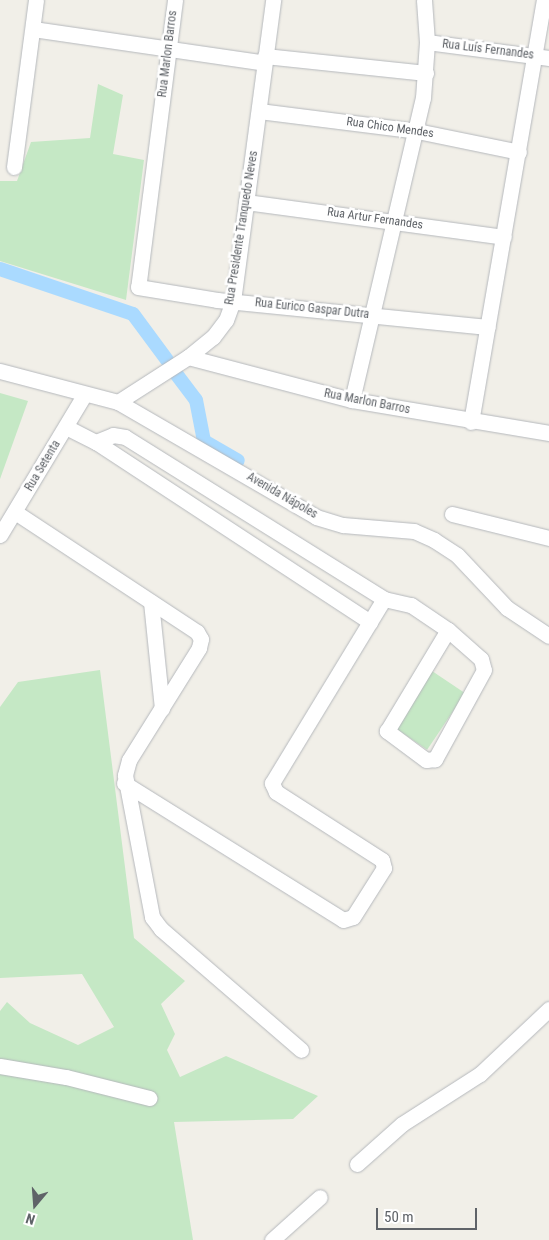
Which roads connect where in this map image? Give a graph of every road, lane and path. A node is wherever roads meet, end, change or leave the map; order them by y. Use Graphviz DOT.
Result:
graph roads {
  1 [pos="36,0"];
  2 [pos="175,0"];
  3 [pos="272,0"];
  4 [pos="424,0"];
  5 [pos="544,0"];
  6 [pos="33,29"];
  7 [pos="427,42"];
  8 [pos="169,47"];
  9 [pos="543,57"];
  10 [pos="265,59"];
  11 [pos="426,73"];
  12 [pos="259,110"];
  13 [pos="417,130"];
  14 [pos="519,152"];
  15 [pos="14,167"];
  16 [pos="246,202"];
  17 [pos="396,221"];
  18 [pos="504,237"];
  19 [pos="138,287"];
  20 [pos="233,301"];
  21 [pos="372,316"];
  22 [pos="488,327"];
  23 [pos="188,357"];
  24 [pos="0,371"];
  25 [pos="84,395"];
  26 [pos="352,400"];
  27 [pos="118,402"];
  28 [pos="471,422"];
  29 [pos="66,427"];
  30 [pos="549,433"];
  31 [pos="96,442"];
  32 [pos="15,512"];
  33 [pos="452,514"];
  34 [pos="0,535"];
  35 [pos="549,538"];
  36 [pos="384,599"];
  37 [pos="151,602"];
  38 [pos="370,622"];
  39 [pos="448,630"];
  40 [pos="549,636"];
  41 [pos="162,708"];
  42 [pos="124,783"];
  43 [pos="549,1009"];
  44 [pos="301,1050"];
  45 [pos="0,1066"];
  46 [pos="149,1098"];
  47 [pos="356,1164"];
  48 [pos="320,1197"];
  49 [pos="272,1240"];
  1 -- 6 [label="street"];
  2 -- 8 [label="street, Rua Marlon Barros"];
  3 -- 10 [label="street, Rua Presidente Tranquedo Neves"];
  4 -- 7 [label="street"];
  5 -- 9 [label="street"];
  6 -- 8 [label="street"];
  6 -- 15 [label="street"];
  7 -- 9 [label="street, Rua Luís Fernandes"];
  7 -- 11 [label="street"];
  8 -- 10 [label="street"];
  8 -- 19 [label="street, Rua Marlon Barros"];
  9 -- 14 [label="street"];
  10 -- 11 [label="street"];
  10 -- 12 [label="street, Rua Presidente Tranquedo Neves"];
  11 -- 13 [label="street"];
  12 -- 13 [label="street, Rua Chico Mendes"];
  12 -- 16 [label="street, Rua Presidente Tranquedo Neves"];
  13 -- 14 [label="street, Rua Chico Mendes"];
  13 -- 17 [label="street"];
  14 -- 18 [label="street"];
  16 -- 17 [label="street, Rua Artur Fernandes"];
  16 -- 20 [label="street, Rua Presidente Tranquedo Neves"];
  17 -- 18 [label="street, Rua Artur Fernandes"];
  17 -- 21 [label="street"];
  18 -- 22 [label="street"];
  19 -- 20 [label="street, Rua Eurico Gaspar Dutra"];
  20 -- 21 [label="street, Rua Eurico Gaspar Dutra"];
  20 -- 23 [label="street, Rua Presidente Tranquedo Neves"];
  21 -- 22 [label="street, Rua Eurico Gaspar Dutra"];
  21 -- 26 [label="street"];
  22 -- 28 [label="street"];
  23 -- 26 [label="street, Rua Marlon Barros"];
  23 -- 27 [label="street, Rua Presidente Tranquedo Neves"];
  24 -- 25 [label="street, Avenida Nápoles"];
  25 -- 27 [label="street, Avenida Nápoles"];
  25 -- 29 [label="street, Rua Setenta"];
  26 -- 28 [label="street, Rua Marlon Barros"];
  27 -- 40 [label="street, Avenida Nápoles"];
  28 -- 30 [label="street, Rua Marlon Barros"];
  29 -- 31 [label="street"];
  29 -- 32 [label="street, Rua Setenta"];
  31 -- 36 [label="street"];
  31 -- 38 [label="street"];
  32 -- 34 [label="street, Rua Setenta"];
  32 -- 37 [label="street"];
  33 -- 35 [label="street"];
  36 -- 38 [label="street"];
  36 -- 39 [label="street"];
  37 -- 41 [label="street"];
  37 -- 41 [label="street"];
  38 -- 42 [label="street"];
  39 -- 39 [label="street"];
  41 -- 42 [label="street"];
  42 -- 44 [label="street"];
  43 -- 47 [label="street"];
  45 -- 46 [label="street"];
  48 -- 49 [label="street"];
}
